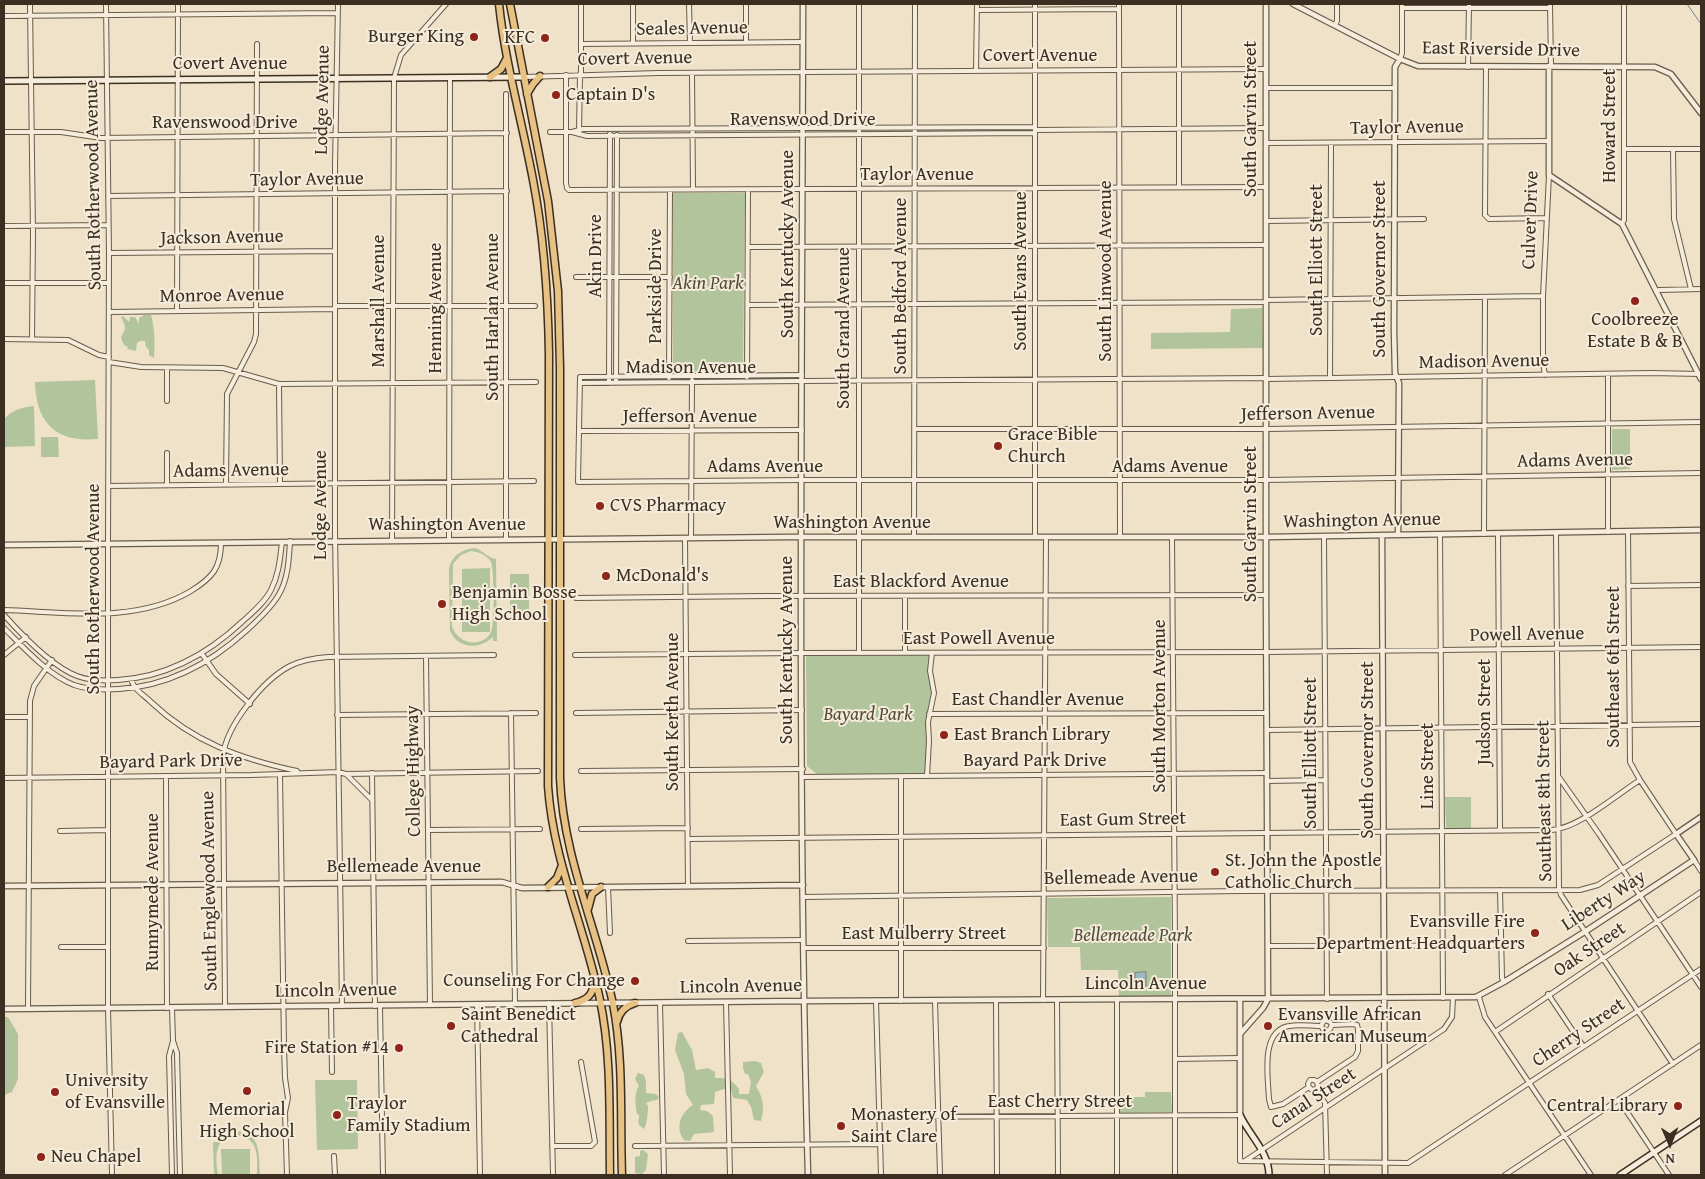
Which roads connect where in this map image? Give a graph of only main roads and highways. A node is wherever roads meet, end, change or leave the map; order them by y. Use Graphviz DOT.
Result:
graph roads {
  1 [pos="498,4"];
  2 [pos="510,4"];
  3 [pos="507,58"];
  4 [pos="490,76"];
  5 [pos="540,76"];
  6 [pos="512,77"];
  7 [pos="523,77"];
  8 [pos="4,81"];
  9 [pos="527,94"];
  10 [pos="549,417"];
  11 [pos="560,417"];
  12 [pos="548,706"];
  13 [pos="560,706"];
  14 [pos="562,866"];
  15 [pos="548,887"];
  16 [pos="604,887"];
  17 [pos="588,913"];
  18 [pos="594,978"];
  19 [pos="575,1003"];
  20 [pos="636,1003"];
  21 [pos="616,1026"];
  22 [pos="1240,1114"];
  23 [pos="1701,1121"];
  24 [pos="610,1175"];
  25 [pos="622,1175"];
  26 [pos="1269,1175"];
  27 [pos="1620,1175"];
  1 -- 3 [label="highway"];
  2 -- 7 [label="highway"];
  3 -- 4 [label="highway"];
  3 -- 6 [label="highway"];
  4 -- 6 [label="main road, Covert Avenue"];
  4 -- 8 [label="main road, Covert Avenue"];
  5 -- 9 [label="highway"];
  6 -- 7 [label="main road, Covert Avenue"];
  6 -- 10 [label="highway"];
  7 -- 9 [label="highway"];
  9 -- 11 [label="highway"];
  10 -- 11 [label="highway"];
  10 -- 12 [label="highway"];
  11 -- 13 [label="highway"];
  12 -- 13 [label="highway"];
  12 -- 14 [label="highway"];
  13 -- 17 [label="highway"];
  14 -- 15 [label="highway"];
  14 -- 18 [label="highway"];
  16 -- 17 [label="highway"];
  17 -- 21 [label="highway"];
  18 -- 19 [label="highway"];
  18 -- 24 [label="highway"];
  20 -- 21 [label="highway"];
  21 -- 25 [label="highway"];
  22 -- 26 [label="main road"];
  23 -- 27 [label="main road"];
}
